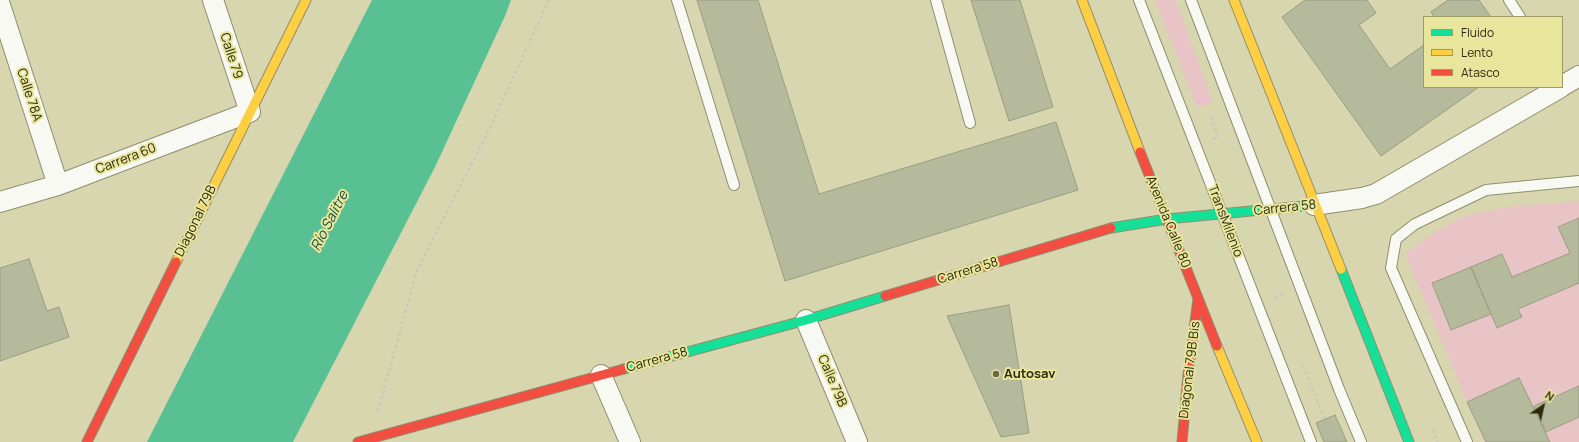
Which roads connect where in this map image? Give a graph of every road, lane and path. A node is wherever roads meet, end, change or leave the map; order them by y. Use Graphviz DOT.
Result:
graph roads {
  1 [pos="213,0"];
  2 [pos="306,0"];
  3 [pos="549,0"];
  4 [pos="677,0"];
  5 [pos="936,0"];
  6 [pos="1082,0"];
  7 [pos="1139,0"];
  8 [pos="1191,0"];
  9 [pos="1234,0"];
  10 [pos="1509,0"];
  11 [pos="0,6"];
  12 [pos="1519,16"];
  13 [pos="1557,88"];
  14 [pos="250,112"];
  15 [pos="1218,116"];
  16 [pos="970,123"];
  17 [pos="1209,141"];
  18 [pos="1579,181"];
  19 [pos="58,185"];
  20 [pos="734,185"];
  21 [pos="0,202"];
  22 [pos="1314,205"];
  23 [pos="1271,210"];
  24 [pos="1222,214"];
  25 [pos="1167,220"];
  26 [pos="1198,299"];
  27 [pos="806,320"];
  28 [pos="602,375"];
  29 [pos="378,411"];
  30 [pos="361,441"];
  31 [pos="87,442"];
  32 [pos="630,442"];
  33 [pos="857,442"];
  34 [pos="1182,442"];
  35 [pos="1257,442"];
  36 [pos="1311,442"];
  37 [pos="1361,442"];
  38 [pos="1408,442"];
  39 [pos="1468,442"];
  1 -- 14 [label="street, Calle 79"];
  2 -- 14 [label="main road, Diagonal 79B"];
  3 -- 29 [label="path"];
  4 -- 20 [label="lane"];
  5 -- 16 [label="lane"];
  6 -- 25 [label="main road, Avenida Calle 80"];
  7 -- 24 [label="lane, TransMilenio"];
  8 -- 23 [label="lane"];
  9 -- 22 [label="main road"];
  10 -- 12 [label="lane"];
  11 -- 19 [label="street, Calle 78A"];
  13 -- 22 [label="street, Carrera 58"];
  14 -- 19 [label="street, Carrera 60"];
  14 -- 31 [label="main road, Diagonal 79B"];
  15 -- 17 [label="path"];
  18 -- 39 [label="lane"];
  19 -- 21 [label="street, Carrera 60"];
  22 -- 23 [label="main road, Carrera 58"];
  22 -- 38 [label="main road"];
  23 -- 24 [label="main road, Carrera 58"];
  23 -- 37 [label="lane"];
  24 -- 25 [label="main road, Carrera 58"];
  24 -- 36 [label="lane, TransMilenio"];
  25 -- 26 [label="main road, Avenida Calle 80"];
  25 -- 27 [label="main road, Carrera 58"];
  26 -- 34 [label="main road, Diagonal 79B Bis"];
  26 -- 35 [label="main road, Avenida Calle 80"];
  27 -- 28 [label="main road, Carrera 58"];
  27 -- 33 [label="street, Calle 79B"];
  28 -- 30 [label="main road, Carrera 58"];
  28 -- 32 [label="street"];
}
